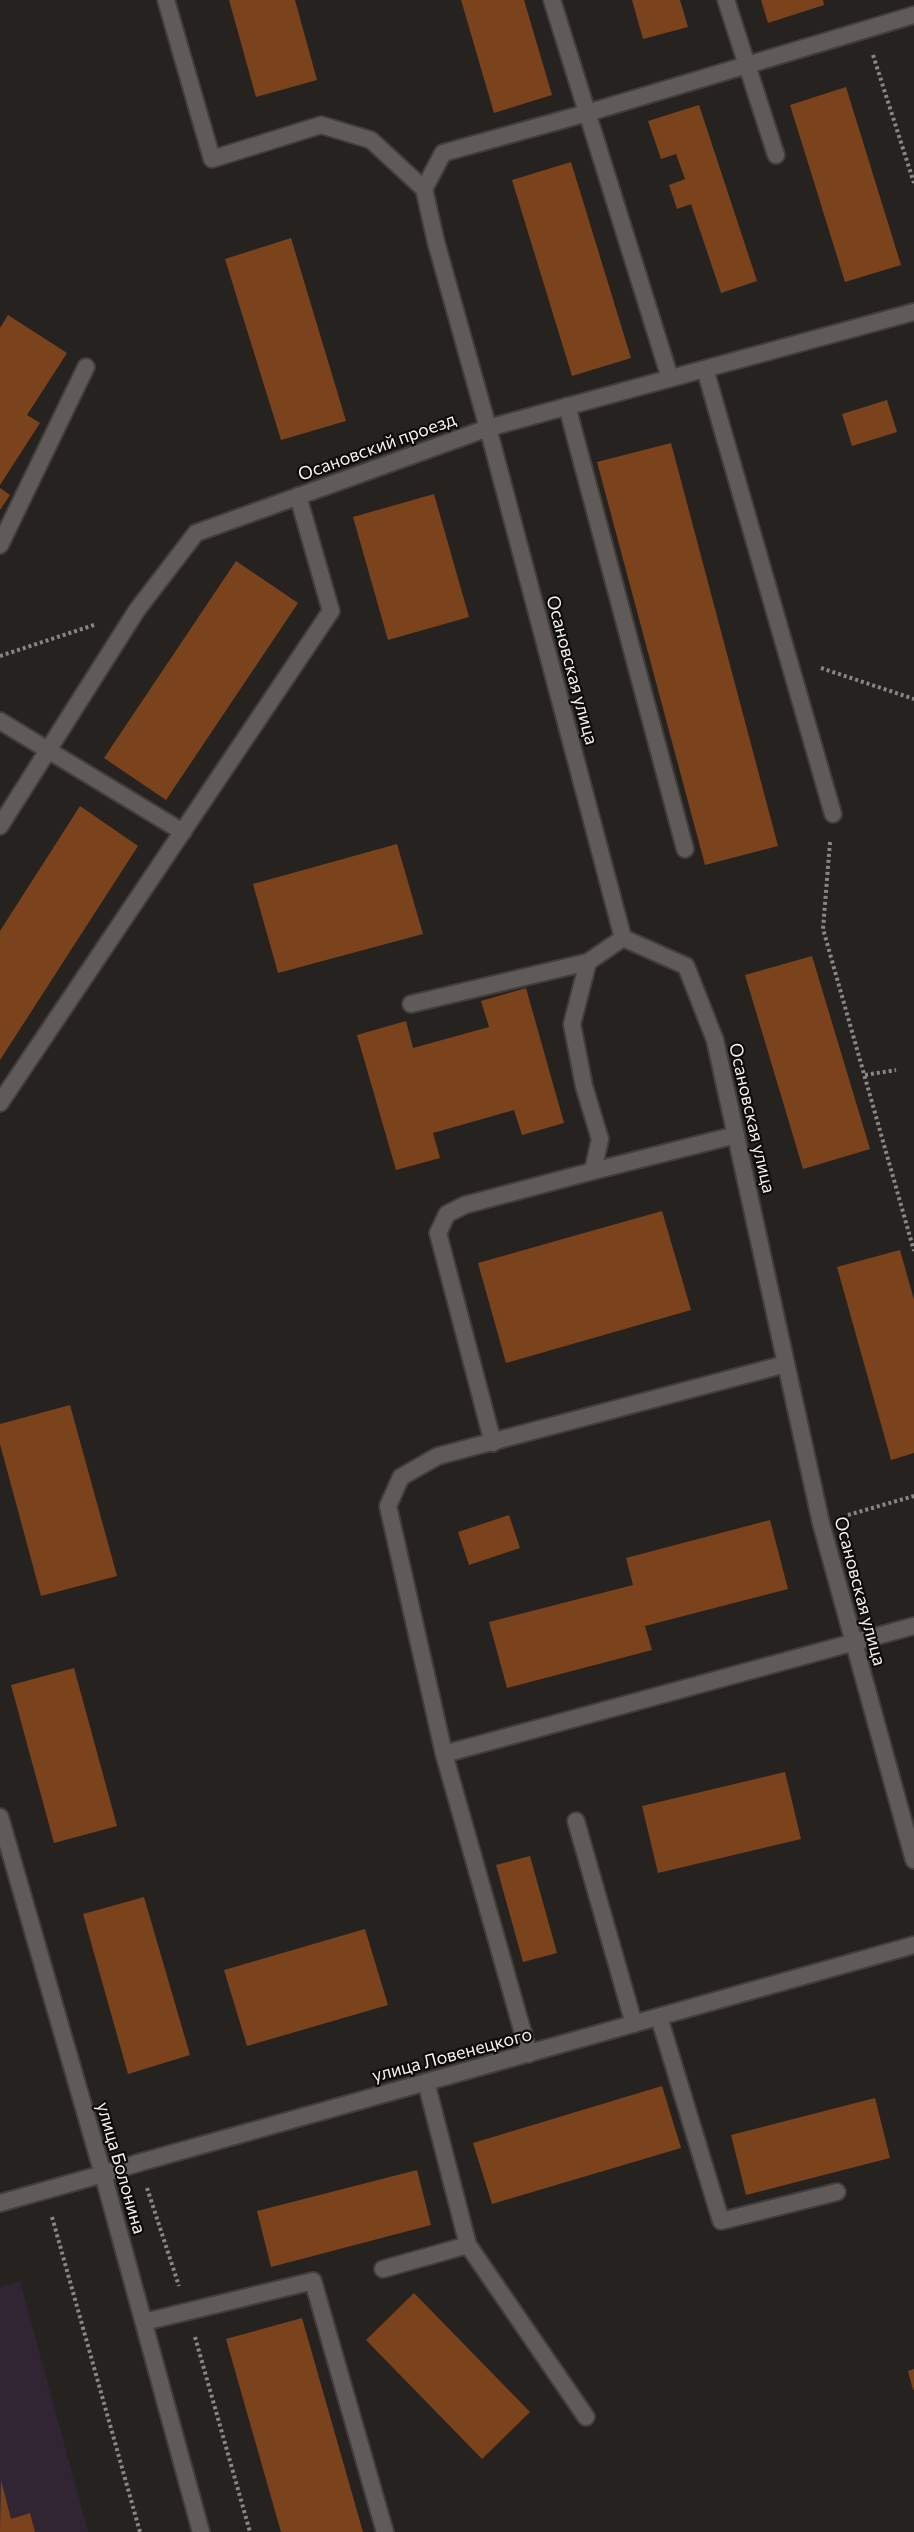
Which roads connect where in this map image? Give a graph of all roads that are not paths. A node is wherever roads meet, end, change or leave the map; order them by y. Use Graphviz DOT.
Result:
graph roads {
  1 [pos="166,0"];
  2 [pos="552,0"];
  3 [pos="726,0"];
  4 [pos="914,15"];
  5 [pos="747,66"];
  6 [pos="587,113"];
  7 [pos="776,155"];
  8 [pos="424,189"];
  9 [pos="914,312"];
  10 [pos="86,367"];
  11 [pos="705,369"];
  12 [pos="670,378"];
  13 [pos="567,406"];
  14 [pos="488,428"];
  15 [pos="298,496"];
  16 [pos="0,545"];
  17 [pos="0,721"];
  18 [pos="48,750"];
  19 [pos="832,814"];
  20 [pos="0,826"];
  21 [pos="183,832"];
  22 [pos="685,849"];
  23 [pos="623,938"];
  24 [pos="588,962"];
  25 [pos="411,1004"];
  26 [pos="0,1103"];
  27 [pos="736,1136"];
  28 [pos="593,1171"];
  29 [pos="786,1364"];
  30 [pos="493,1443"];
  31 [pos="914,1626"];
  32 [pos="854,1643"];
  33 [pos="444,1754"];
  34 [pos="0,1817"];
  35 [pos="576,1821"];
  36 [pos="914,1860"];
  37 [pos="914,1945"];
  38 [pos="659,2017"];
  39 [pos="634,2024"];
  40 [pos="529,2054"];
  41 [pos="426,2082"];
  42 [pos="103,2174"];
  43 [pos="837,2192"];
  44 [pos="0,2203"];
  45 [pos="468,2245"];
  46 [pos="383,2269"];
  47 [pos="144,2322"];
  48 [pos="586,2417"];
  49 [pos="201,2532"];
  50 [pos="385,2532"];
  1 -- 8 [label="street"];
  2 -- 6 [label="street"];
  3 -- 5 [label="street"];
  4 -- 5 [label="street"];
  5 -- 6 [label="street"];
  5 -- 7 [label="street"];
  6 -- 8 [label="street"];
  6 -- 12 [label="street"];
  8 -- 14 [label="street, Осановская улица"];
  9 -- 11 [label="street, Осановский проезд"];
  10 -- 16 [label="street"];
  11 -- 12 [label="street, Осановский проезд"];
  11 -- 19 [label="street"];
  12 -- 13 [label="street, Осановский проезд"];
  13 -- 14 [label="street, Осановский проезд"];
  13 -- 22 [label="street"];
  14 -- 15 [label="street, Осановский проезд"];
  14 -- 23 [label="street, Осановская улица"];
  15 -- 18 [label="street, Осановский проезд"];
  15 -- 21 [label="street"];
  17 -- 18 [label="street"];
  18 -- 20 [label="street, Осановский проезд"];
  18 -- 21 [label="street"];
  21 -- 26 [label="street"];
  23 -- 24 [label="street"];
  23 -- 27 [label="street, Осановская улица"];
  24 -- 25 [label="street"];
  24 -- 28 [label="street"];
  27 -- 28 [label="street"];
  27 -- 29 [label="street, Осановская улица"];
  28 -- 30 [label="street"];
  29 -- 30 [label="street"];
  29 -- 32 [label="street, Осановская улица"];
  30 -- 33 [label="street"];
  31 -- 32 [label="street"];
  32 -- 33 [label="street"];
  32 -- 36 [label="street, Осановская улица"];
  33 -- 40 [label="street"];
  34 -- 42 [label="street, улица Болонина"];
  35 -- 39 [label="street"];
  37 -- 38 [label="street, улица Ловенецкого"];
  38 -- 39 [label="street, улица Ловенецкого"];
  38 -- 43 [label="street"];
  39 -- 40 [label="street, улица Ловенецкого"];
  40 -- 41 [label="street, улица Ловенецкого"];
  41 -- 42 [label="street, улица Ловенецкого"];
  41 -- 45 [label="street"];
  42 -- 44 [label="street, улица Ловенецкого"];
  42 -- 47 [label="street, улица Болонина"];
  45 -- 46 [label="street"];
  45 -- 48 [label="street"];
  47 -- 49 [label="street, улица Болонина"];
  47 -- 50 [label="street"];
}
